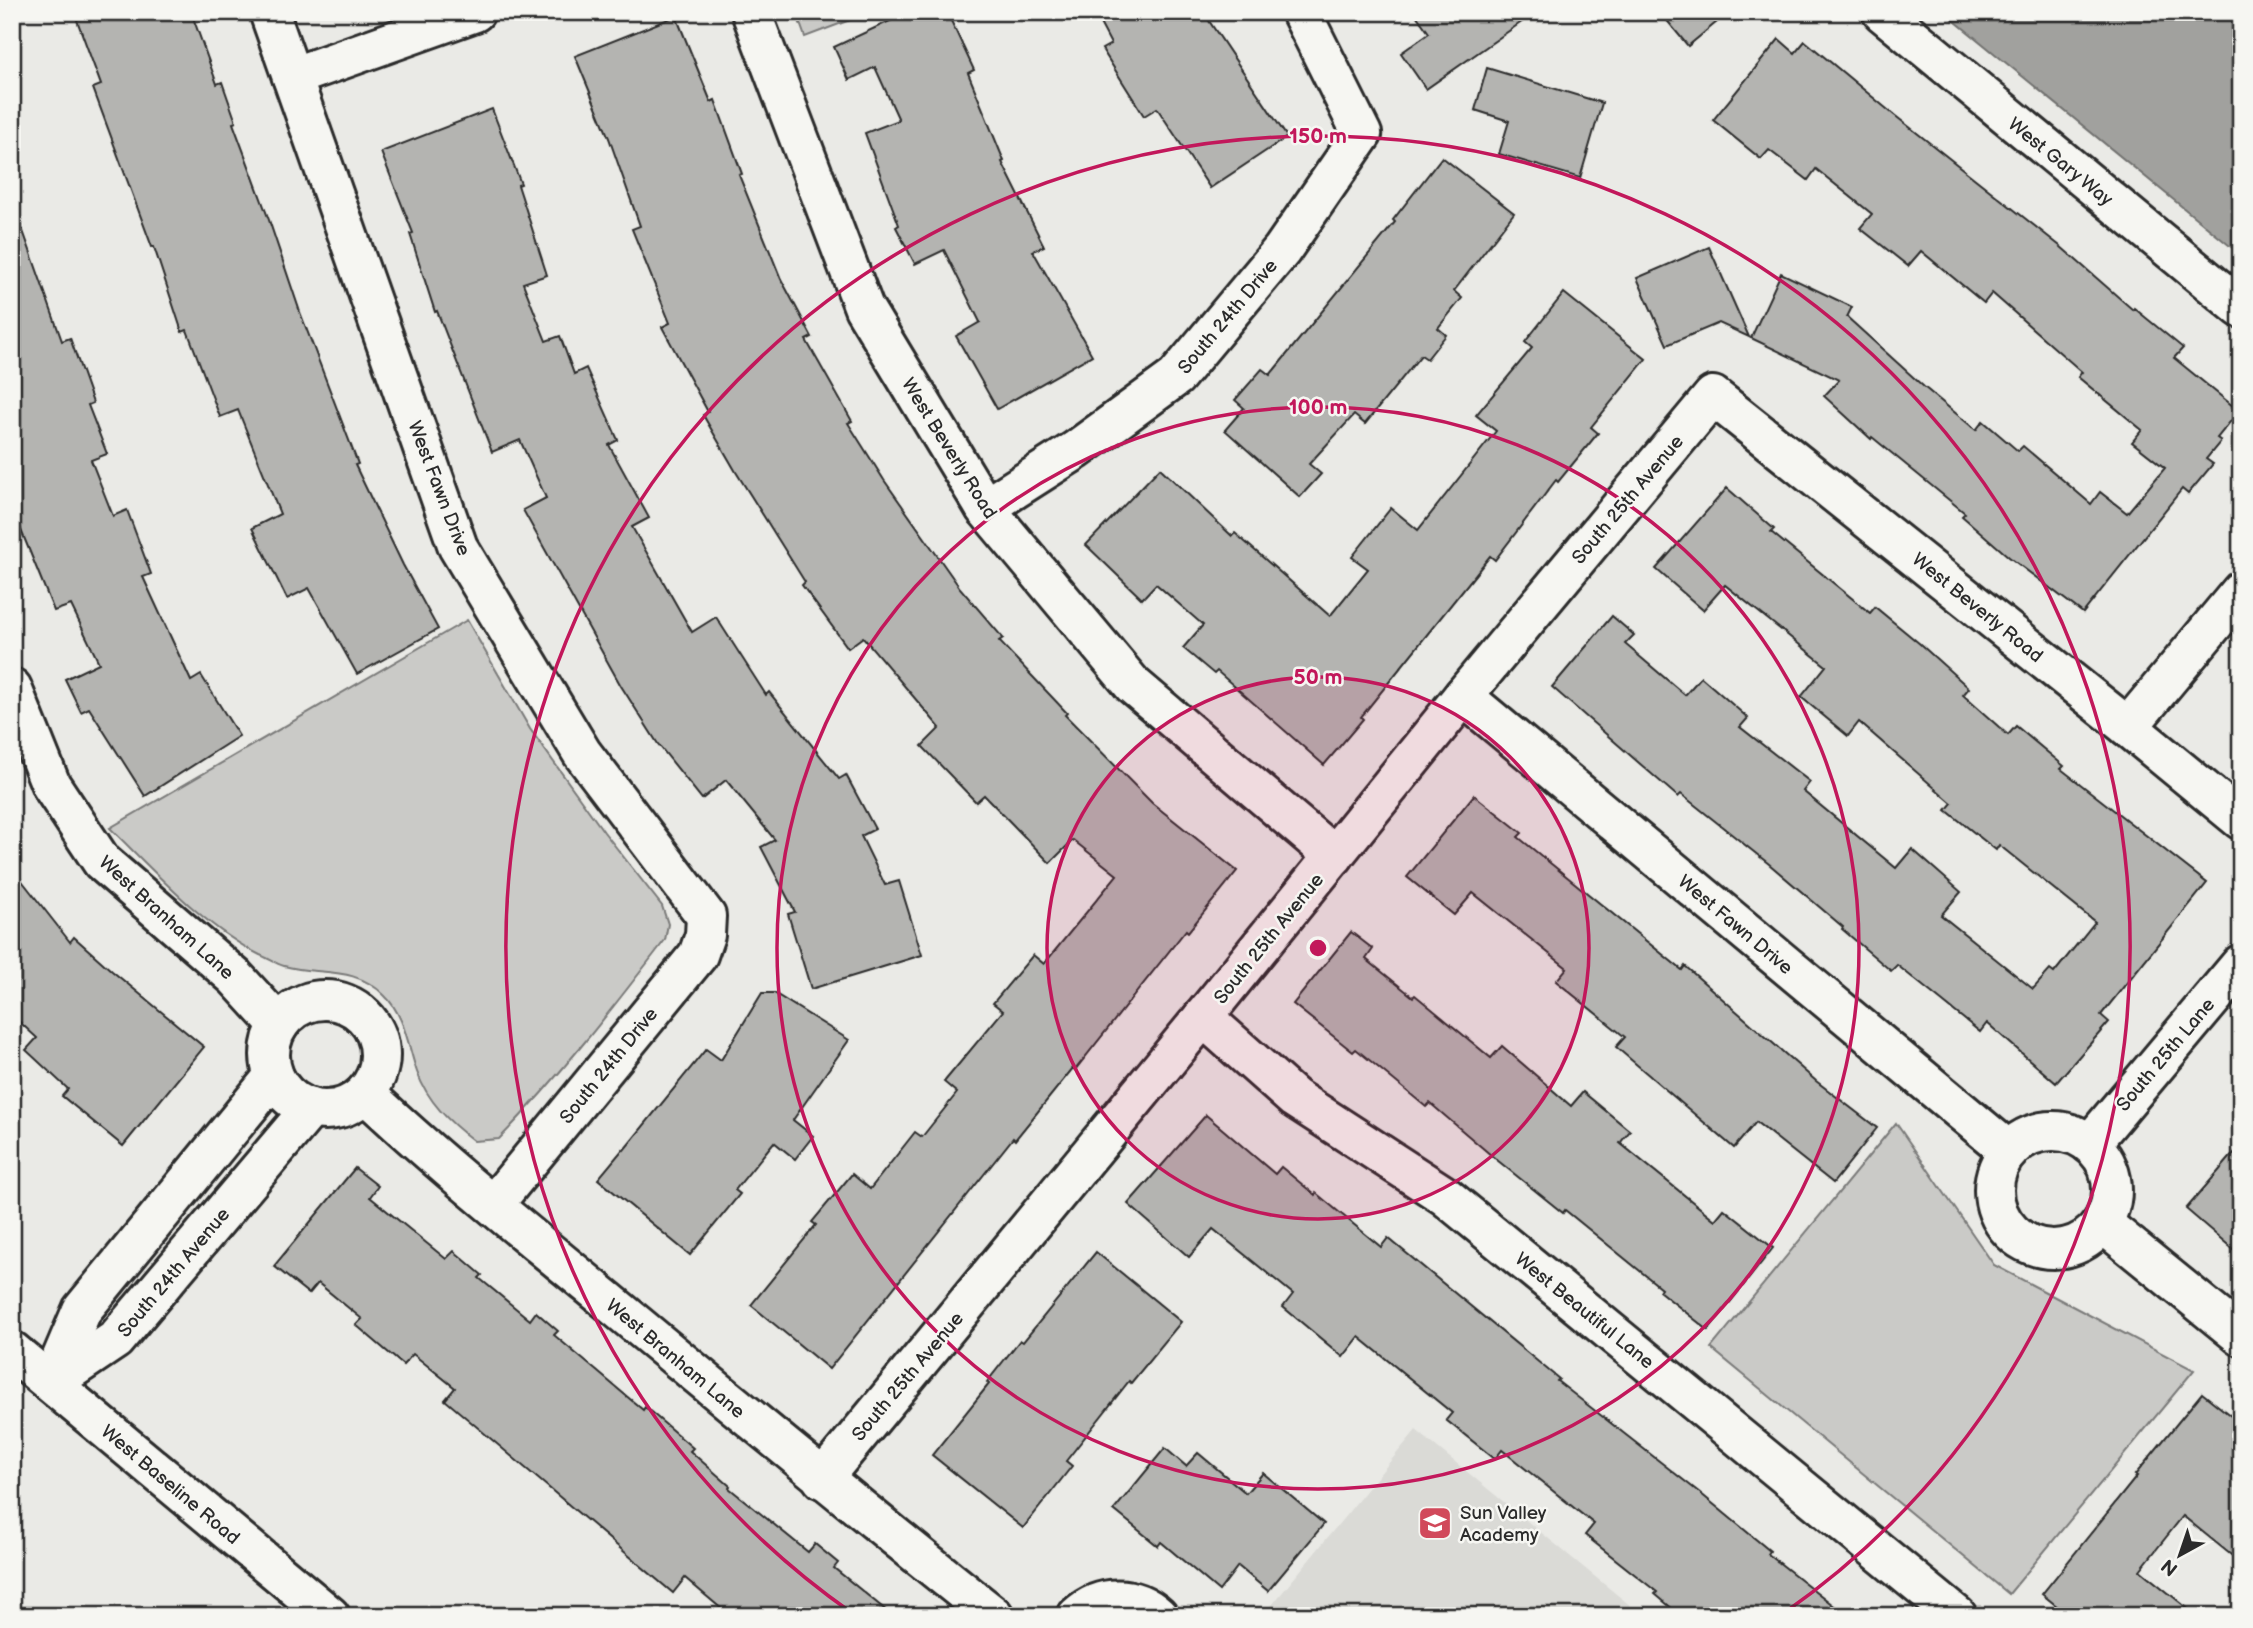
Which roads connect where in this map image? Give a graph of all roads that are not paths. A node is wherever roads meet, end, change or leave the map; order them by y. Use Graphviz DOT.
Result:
graph roads {
  1 [pos="269,12"];
  2 [pos="475,12"];
  3 [pos="751,12"];
  4 [pos="1301,12"];
  5 [pos="1882,12"];
  6 [pos="292,77"];
  7 [pos="2241,308"];
  8 [pos="1713,396"];
  9 [pos="985,508"];
  10 [pos="2241,591"];
  11 [pos="12,688"];
  12 [pos="1463,696"];
  13 [pos="2128,727"];
  14 [pos="2241,820"];
  15 [pos="1334,856"];
  16 [pos="706,916"];
  17 [pos="2241,964"];
  18 [pos="1203,1017"];
  19 [pos="279,1025"];
  20 [pos="274,1076"];
  21 [pos="365,1093"];
  22 [pos="311,1108"];
  23 [pos="2090,1144"];
  24 [pos="2009,1151"];
  25 [pos="493,1205"];
  26 [pos="2102,1223"];
  27 [pos="2241,1336"];
  28 [pos="12,1351"];
  29 [pos="51,1383"];
  30 [pos="822,1479"];
  31 [pos="330,1616"];
  32 [pos="994,1616"];
  33 [pos="1077,1616"];
  34 [pos="1158,1616"];
  35 [pos="1957,1616"];
  1 -- 6 [label="street, West Fawn Drive"];
  2 -- 6 [label="street"];
  3 -- 9 [label="street, West Beverly Road"];
  4 -- 9 [label="street, South 24th Drive"];
  5 -- 7 [label="street, West Gary Way"];
  6 -- 16 [label="street, West Fawn Drive"];
  8 -- 12 [label="street, South 25th Avenue"];
  8 -- 13 [label="street, West Beverly Road"];
  9 -- 15 [label="street, West Beverly Road"];
  10 -- 13 [label="street"];
  11 -- 19 [label="street, West Branham Lane"];
  12 -- 15 [label="street, South 25th Avenue"];
  12 -- 24 [label="street, West Fawn Drive"];
  13 -- 14 [label="street, West Beverly Road"];
  15 -- 18 [label="street, South 25th Avenue"];
  16 -- 25 [label="street, South 24th Drive"];
  17 -- 23 [label="street, South 25th Lane"];
  18 -- 30 [label="street, South 25th Avenue"];
  18 -- 35 [label="street, West Beautiful Lane"];
  19 -- 20 [label="street"];
  19 -- 21 [label="street"];
  20 -- 22 [label="street"];
  20 -- 29 [label="street"];
  21 -- 22 [label="street"];
  21 -- 25 [label="street, West Branham Lane"];
  22 -- 29 [label="street, South 24th Avenue"];
  23 -- 24 [label="street"];
  23 -- 26 [label="street"];
  24 -- 26 [label="street"];
  25 -- 30 [label="street, West Branham Lane"];
  26 -- 27 [label="street"];
  28 -- 29 [label="street, West Baseline Road"];
  29 -- 31 [label="street, West Baseline Road"];
  30 -- 32 [label="street, West Branham Lane"];
  33 -- 34 [label="street"];
}
